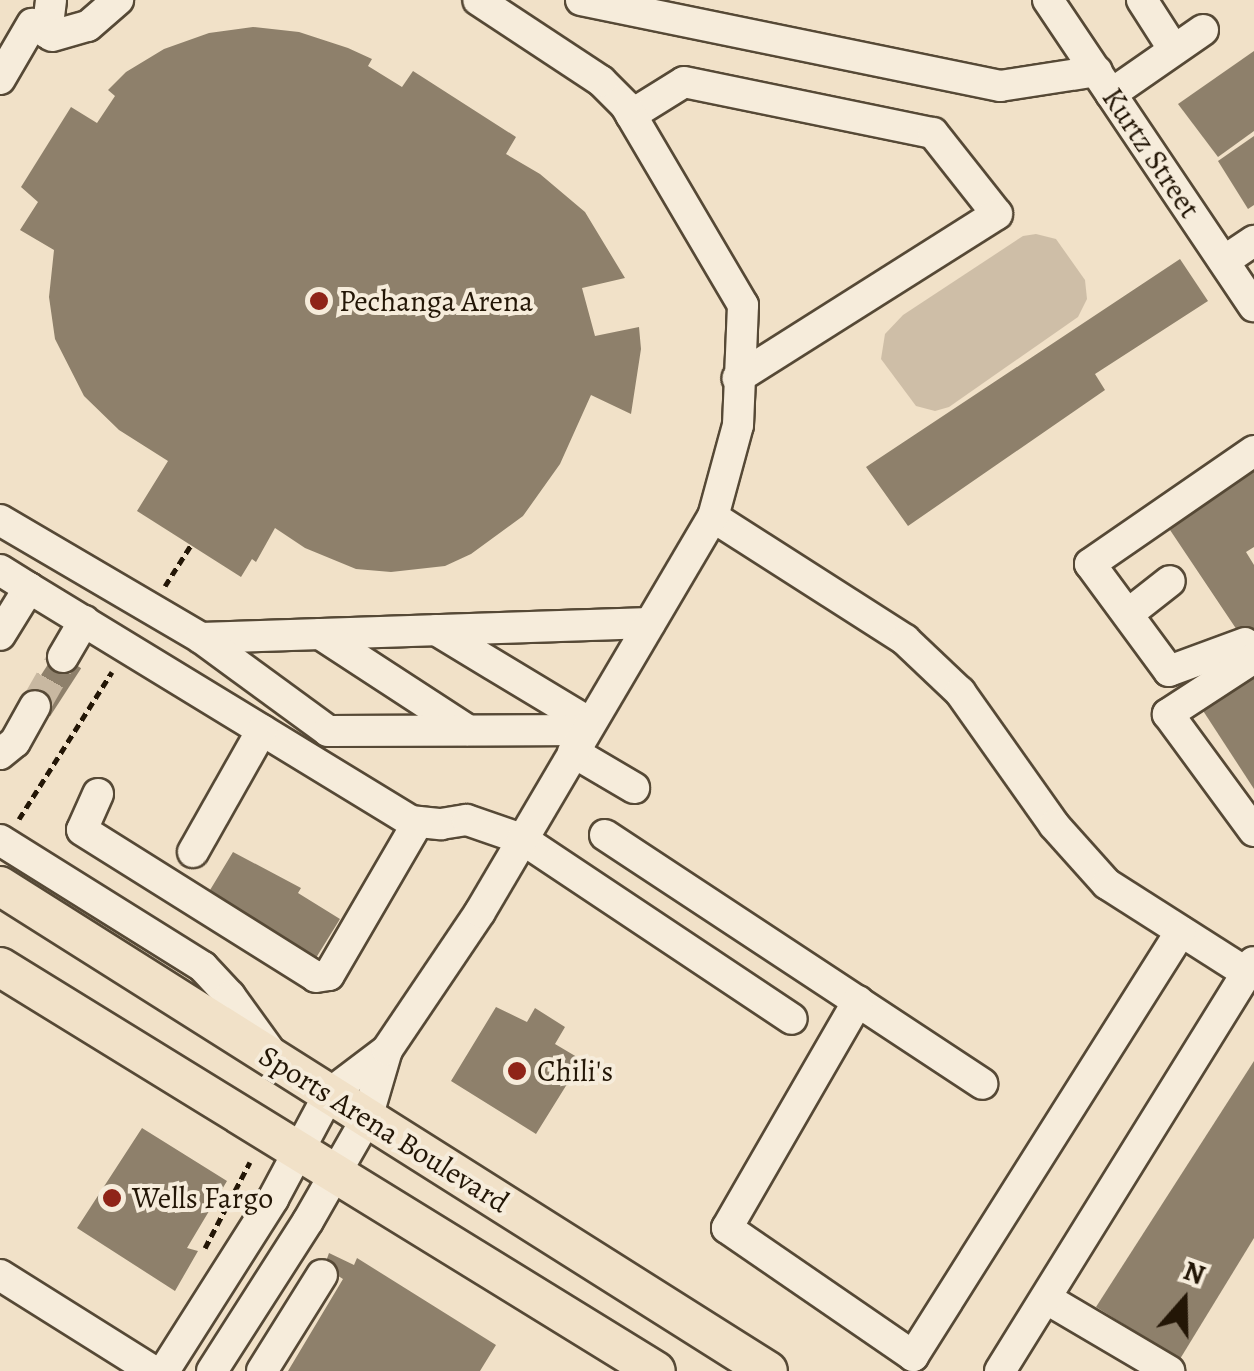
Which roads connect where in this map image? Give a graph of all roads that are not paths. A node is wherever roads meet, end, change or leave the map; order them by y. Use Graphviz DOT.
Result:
graph roads {
  1 [pos="118,0"];
  2 [pos="478,0"];
  3 [pos="581,0"];
  4 [pos="1048,0"];
  5 [pos="1142,0"];
  6 [pos="46,23"];
  7 [pos="1203,30"];
  8 [pos="1174,50"];
  9 [pos="0,79"];
  10 [pos="1104,83"];
  11 [pos="631,115"];
  12 [pos="1254,240"];
  13 [pos="1224,262"];
  14 [pos="1254,306"];
  15 [pos="738,378"];
  16 [pos="1254,452"];
  17 [pos="713,517"];
  18 [pos="0,520"];
  19 [pos="0,570"];
  20 [pos="1170,581"];
  21 [pos="28,588"];
  22 [pos="1128,614"];
  23 [pos="84,621"];
  24 [pos="650,623"];
  25 [pos="436,630"];
  26 [pos="320,634"];
  27 [pos="0,635"];
  28 [pos="201,638"];
  29 [pos="1250,650"];
  30 [pos="64,657"];
  31 [pos="35,706"];
  32 [pos="262,730"];
  33 [pos="466,730"];
  34 [pos="583,735"];
  35 [pos="0,754"];
  36 [pos="634,788"];
  37 [pos="98,794"];
  38 [pos="418,822"];
  39 [pos="1254,831"];
  40 [pos="605,835"];
  41 [pos="522,839"];
  42 [pos="2,842"];
  43 [pos="193,852"];
  44 [pos="0,886"];
  45 [pos="1181,931"];
  46 [pos="0,966"];
  47 [pos="1249,967"];
  48 [pos="858,1001"];
  49 [pos="792,1019"];
  50 [pos="387,1050"];
  51 [pos="276,1060"];
  52 [pos="982,1084"];
  53 [pos="329,1094"];
  54 [pos="366,1118"];
  55 [pos="298,1151"];
  56 [pos="336,1174"];
  57 [pos="0,1275"];
  58 [pos="322,1275"];
  59 [pos="1047,1299"];
  60 [pos="645,1368"];
  61 [pos="154,1371"];
  62 [pos="164,1371"];
  63 [pos="212,1371"];
  64 [pos="262,1371"];
  65 [pos="768,1371"];
  66 [pos="1000,1371"];
  67 [pos="1169,1371"];
  1 -- 6 [label="street"];
  2 -- 11 [label="street"];
  3 -- 10 [label="street"];
  4 -- 10 [label="street, Kurtz Street"];
  5 -- 8 [label="street"];
  6 -- 9 [label="street"];
  7 -- 8 [label="street"];
  8 -- 10 [label="street"];
  10 -- 13 [label="street, Kurtz Street"];
  11 -- 15 [label="street"];
  11 -- 15 [label="street"];
  12 -- 13 [label="street"];
  13 -- 14 [label="street, Kurtz Street"];
  15 -- 17 [label="street"];
  16 -- 22 [label="street"];
  17 -- 24 [label="street"];
  17 -- 45 [label="street"];
  18 -- 28 [label="street"];
  19 -- 21 [label="street"];
  20 -- 22 [label="street"];
  21 -- 23 [label="street"];
  21 -- 27 [label="street"];
  22 -- 29 [label="street"];
  23 -- 30 [label="street"];
  23 -- 32 [label="street"];
  24 -- 25 [label="street"];
  24 -- 34 [label="street"];
  25 -- 26 [label="street"];
  25 -- 34 [label="street"];
  26 -- 28 [label="street"];
  26 -- 33 [label="street"];
  28 -- 33 [label="street"];
  29 -- 39 [label="street"];
  31 -- 35 [label="street"];
  32 -- 38 [label="street"];
  32 -- 43 [label="street"];
  33 -- 34 [label="street"];
  34 -- 36 [label="street"];
  34 -- 41 [label="street"];
  37 -- 38 [label="street"];
  38 -- 41 [label="street"];
  40 -- 48 [label="street"];
  41 -- 49 [label="street"];
  41 -- 50 [label="street"];
  42 -- 51 [label="street"];
  44 -- 51 [label="main road, Sports Arena Boulevard"];
  45 -- 47 [label="street"];
  45 -- 48 [label="street"];
  46 -- 55 [label="main road, Sports Arena Boulevard"];
  47 -- 59 [label="street"];
  48 -- 52 [label="street"];
  50 -- 53 [label="street"];
  50 -- 54 [label="street"];
  51 -- 53 [label="main road, Sports Arena Boulevard"];
  53 -- 54 [label="main road, Sports Arena Boulevard"];
  53 -- 55 [label="street"];
  54 -- 56 [label="street"];
  54 -- 65 [label="main road, Sports Arena Boulevard"];
  55 -- 56 [label="main road, Sports Arena Boulevard"];
  55 -- 62 [label="street"];
  56 -- 60 [label="main road, Sports Arena Boulevard"];
  56 -- 63 [label="street"];
  57 -- 61 [label="street"];
  58 -- 64 [label="street"];
  59 -- 66 [label="street"];
  59 -- 67 [label="street"];
}
